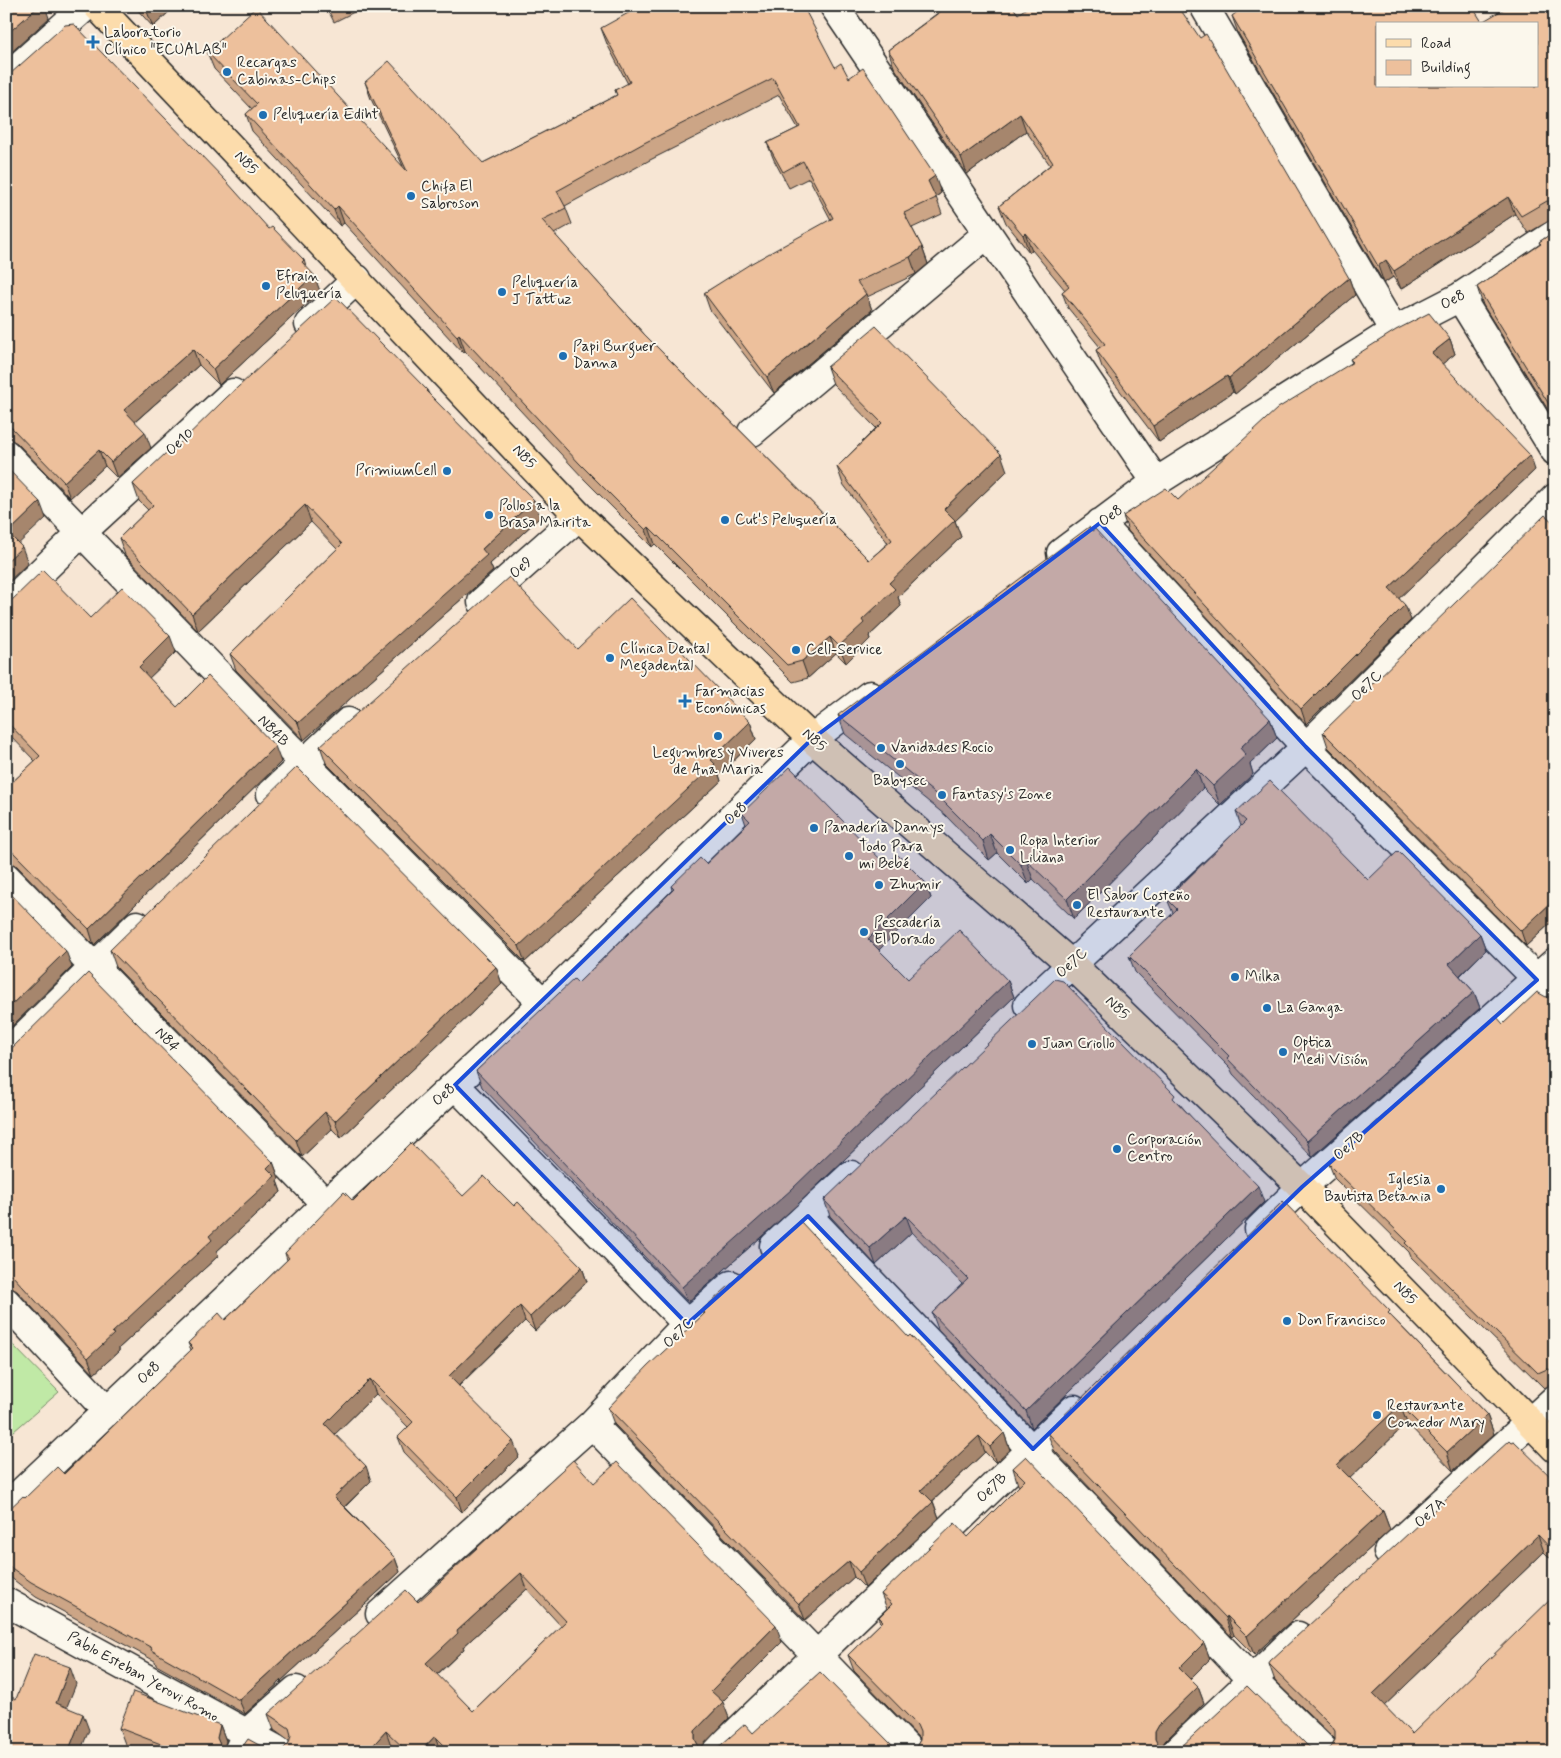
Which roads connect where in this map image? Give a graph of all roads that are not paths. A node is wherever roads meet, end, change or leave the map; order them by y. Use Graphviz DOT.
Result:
graph roads {
  1 [pos="86,6"];
  2 [pos="98,6"];
  3 [pos="834,6"];
  4 [pos="1204,6"];
  5 [pos="6,78"];
  6 [pos="987,234"];
  7 [pos="1555,234"];
  8 [pos="357,279"];
  9 [pos="1460,297"];
  10 [pos="1394,331"];
  11 [pos="291,339"];
  12 [pos="255,373"];
  13 [pos="752,432"];
  14 [pos="1555,451"];
  15 [pos="6,454"];
  16 [pos="1156,482"];
  17 [pos="1555,498"];
  18 [pos="579,516"];
  19 [pos="1100,523"];
  20 [pos="81,533"];
  21 [pos="1044,565"];
  22 [pos="6,606"];
  23 [pos="460,622"];
  24 [pos="892,679"];
  25 [pos="363,709"];
  26 [pos="812,739"];
  27 [pos="1306,747"];
  28 [pos="304,762"];
  29 [pos="255,810"];
  30 [pos="6,878"];
  31 [pos="158,905"];
  32 [pos="1071,964"];
  33 [pos="95,967"];
  34 [pos="1549,980"];
  35 [pos="543,1004"];
  36 [pos="1007,1025"];
  37 [pos="6,1054"];
  38 [pos="455,1085"];
  39 [pos="872,1154"];
  40 [pos="1302,1187"];
  41 [pos="326,1204"];
  42 [pos="808,1216"];
  43 [pos="1239,1249"];
  44 [pos="6,1302"];
  45 [pos="687,1324"];
  46 [pos="1089,1394"];
  47 [pos="1555,1400"];
  48 [pos="108,1412"];
  49 [pos="1529,1422"];
  50 [pos="592,1424"];
  51 [pos="1555,1448"];
  52 [pos="1033,1449"];
  53 [pos="6,1507"];
  54 [pos="1368,1571"];
  55 [pos="6,1602"];
  56 [pos="1317,1618"];
  57 [pos="364,1629"];
  58 [pos="818,1656"];
  59 [pos="312,1675"];
  60 [pos="1251,1679"];
  61 [pos="242,1743"];
  62 [pos="281,1752"];
  63 [pos="716,1752"];
  64 [pos="911,1752"];
  65 [pos="1176,1752"];
  66 [pos="1326,1752"];
  1 -- 5 [label="street"];
  2 -- 8 [label="main road, N85"];
  3 -- 6 [label="street"];
  4 -- 10 [label="street"];
  6 -- 13 [label="street"];
  6 -- 16 [label="street"];
  7 -- 9 [label="street, Oe8"];
  8 -- 11 [label="street"];
  8 -- 18 [label="main road, N85"];
  9 -- 10 [label="street, Oe8"];
  9 -- 14 [label="street"];
  10 -- 16 [label="street, Oe8"];
  12 -- 20 [label="street, Oe10"];
  15 -- 20 [label="street, N84B"];
  16 -- 19 [label="street, Oe8"];
  17 -- 27 [label="street, Oe7C"];
  18 -- 23 [label="street, Oe9"];
  18 -- 26 [label="main road, N85"];
  19 -- 21 [label="street, Oe8"];
  19 -- 27 [label="street"];
  20 -- 22 [label="street, Oe10"];
  20 -- 28 [label="street, N84B"];
  24 -- 26 [label="street, Oe8"];
  25 -- 28 [label="street"];
  26 -- 32 [label="main road, N85"];
  26 -- 35 [label="street, Oe8"];
  27 -- 32 [label="street, Oe7C"];
  27 -- 34 [label="street"];
  28 -- 29 [label="street"];
  28 -- 35 [label="street, N84B"];
  30 -- 33 [label="street, N84"];
  31 -- 33 [label="street"];
  32 -- 36 [label="street, Oe7C"];
  32 -- 40 [label="main road, N85"];
  33 -- 37 [label="street"];
  33 -- 41 [label="street, N84"];
  34 -- 40 [label="street, Oe7B"];
  35 -- 38 [label="street, Oe8"];
  38 -- 41 [label="street, Oe8"];
  38 -- 45 [label="street"];
  39 -- 42 [label="street, Oe7C"];
  40 -- 43 [label="street, Oe7B"];
  40 -- 49 [label="main road, N85"];
  41 -- 48 [label="street, Oe8"];
  42 -- 45 [label="street, Oe7C"];
  42 -- 52 [label="street"];
  44 -- 48 [label="street"];
  45 -- 50 [label="street, Oe7C"];
  46 -- 52 [label="street, Oe7B"];
  47 -- 49 [label="street, Oe7A"];
  48 -- 53 [label="street, Oe8"];
  49 -- 51 [label="main road, N85"];
  49 -- 54 [label="street, Oe7A"];
  50 -- 57 [label="street, Oe7C"];
  50 -- 58 [label="street"];
  52 -- 58 [label="street, Oe7B"];
  52 -- 60 [label="street"];
  55 -- 61 [label="street, Pablo Esteban Yerovi Romo"];
  56 -- 60 [label="street"];
  58 -- 63 [label="street, Oe7B"];
  58 -- 64 [label="street"];
  59 -- 61 [label="street"];
  60 -- 65 [label="street"];
  60 -- 66 [label="street"];
  61 -- 62 [label="street, Pablo Esteban Yerovi Romo"];
}
